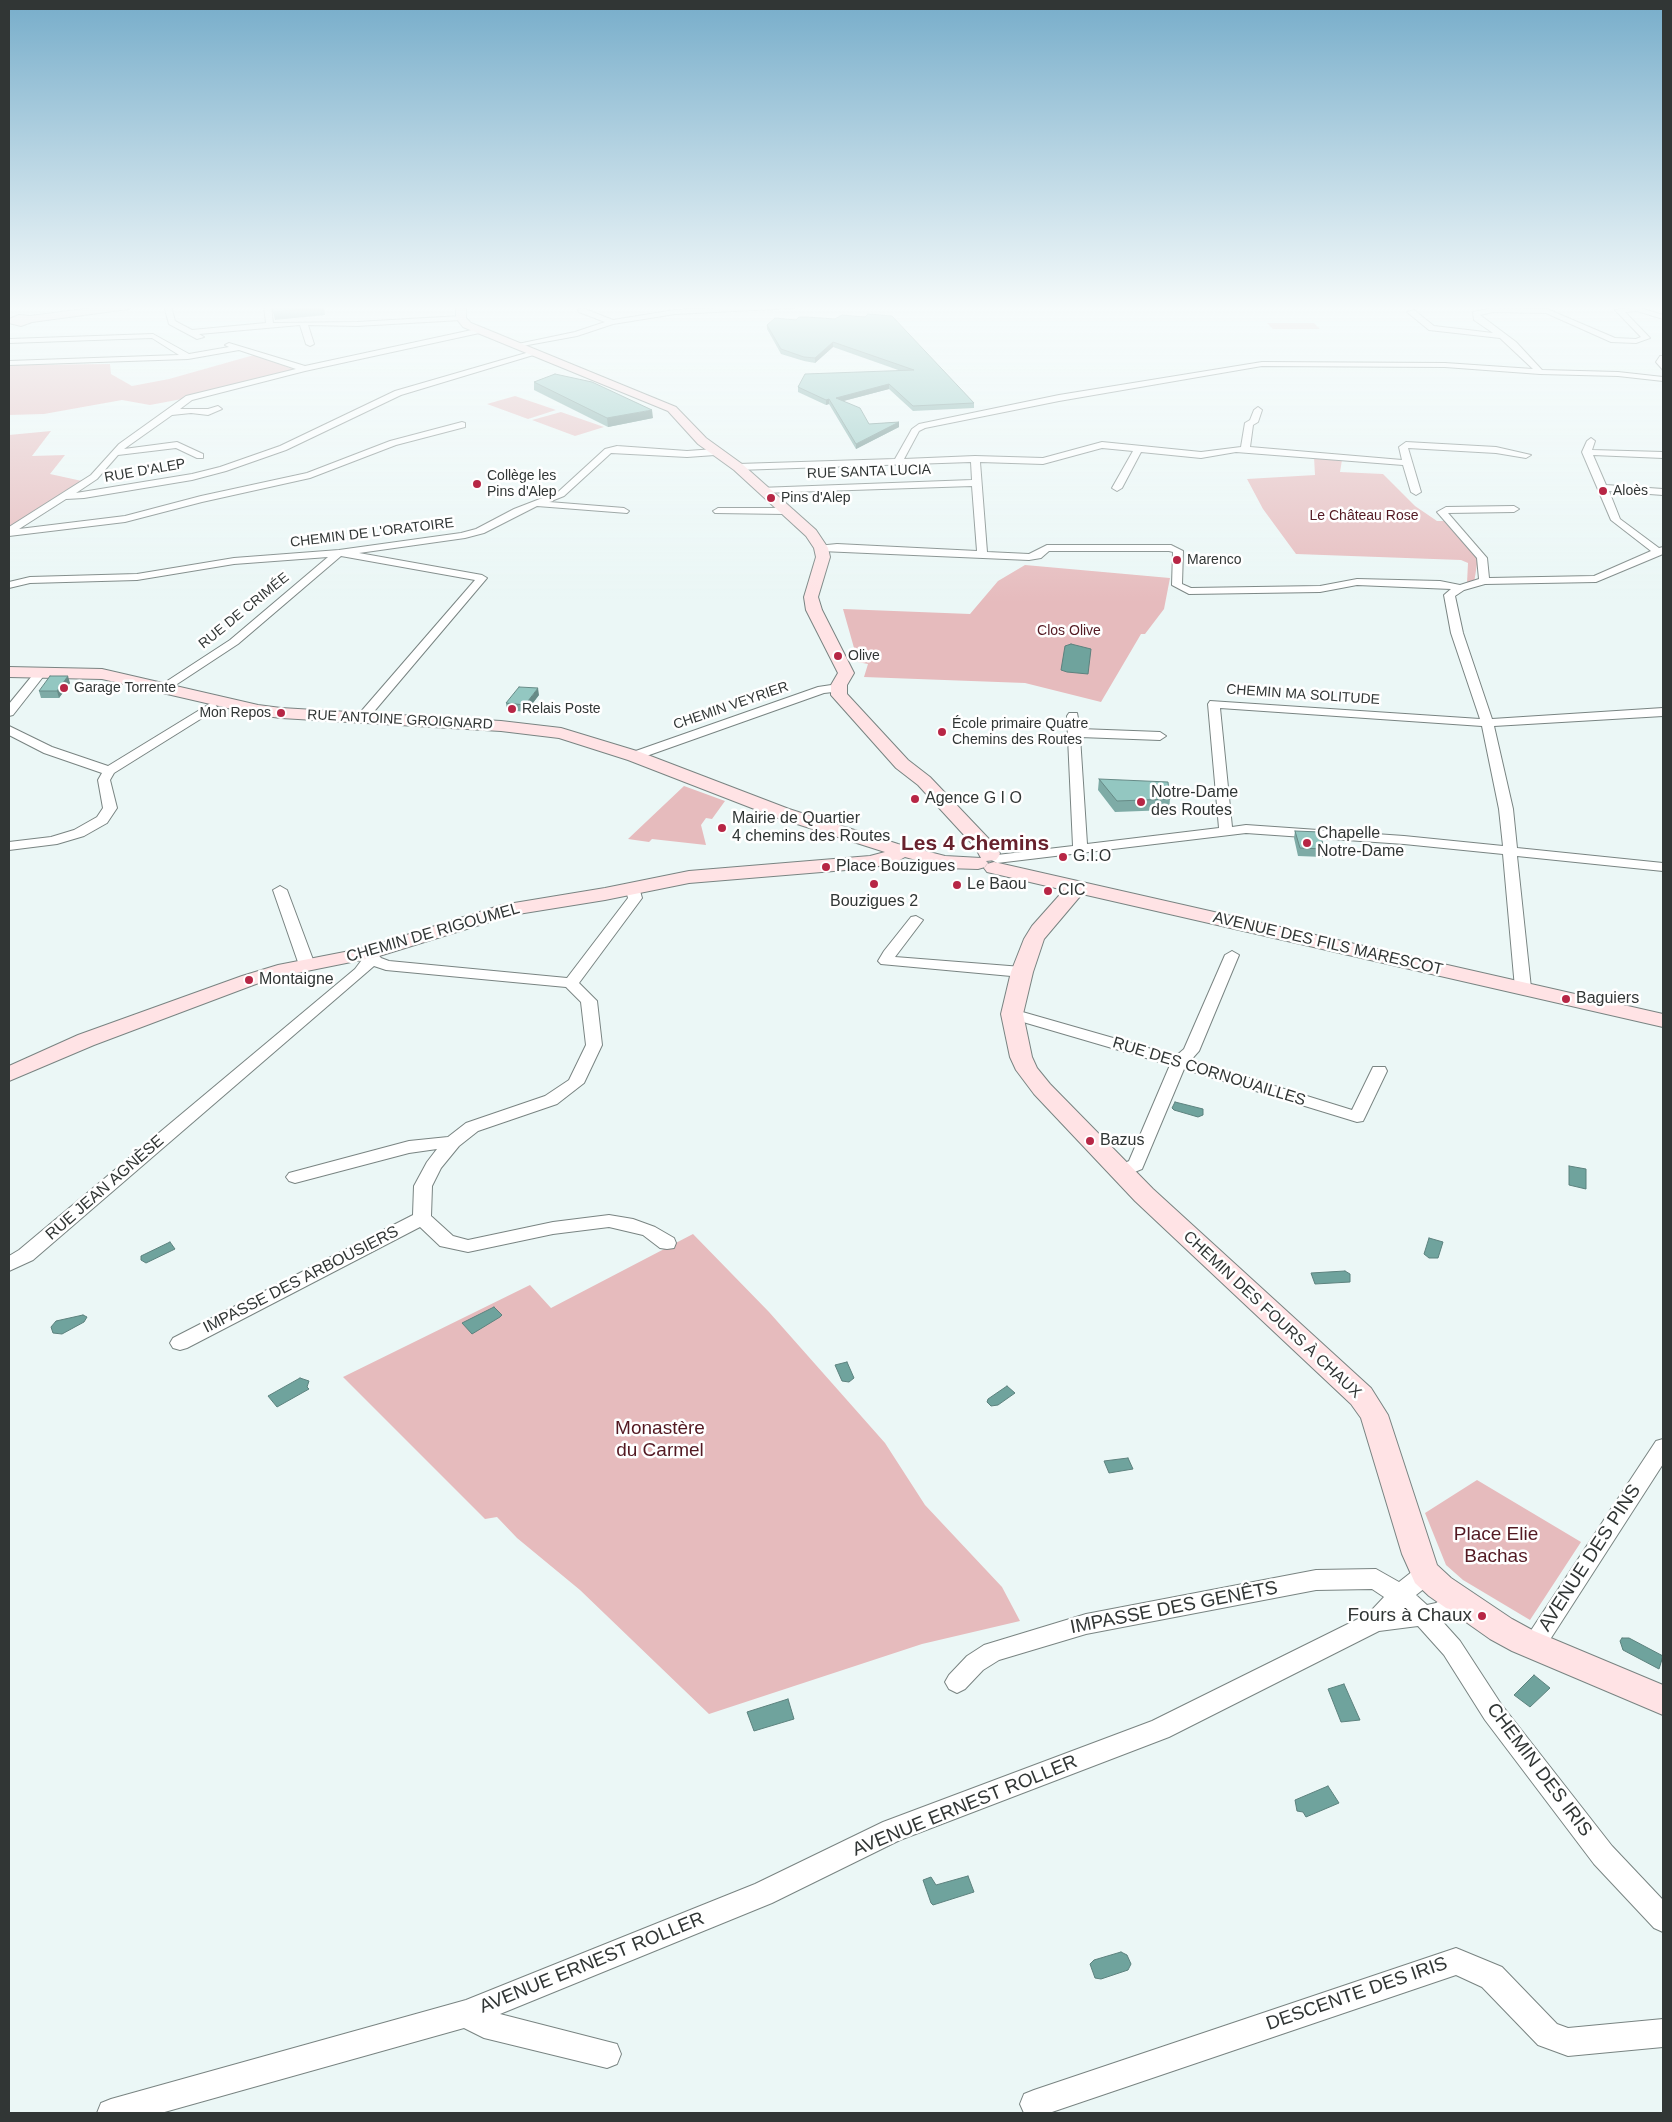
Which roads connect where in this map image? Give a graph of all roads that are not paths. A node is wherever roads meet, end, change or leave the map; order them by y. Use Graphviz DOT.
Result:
graph roads {
  1 [pos="180,405"];
  2 [pos="375,405"];
  3 [pos="663,405"];
  4 [pos="1025,405"];
  5 [pos="218,409"];
  6 [pos="1258,410"];
  7 [pos="171,412"];
  8 [pos="462,426"];
  9 [pos="1591,440"];
  10 [pos="191,443"];
  11 [pos="177,445"];
  12 [pos="1138,449"];
  13 [pos="1245,450"];
  14 [pos="715,452"];
  15 [pos="1587,452"];
  16 [pos="116,453"];
  17 [pos="1526,455"];
  18 [pos="200,456"];
  19 [pos="1663,456"];
  20 [pos="976,459"];
  21 [pos="899,460"];
  22 [pos="1407,463"];
  23 [pos="738,467"];
  24 [pos="977,483"];
  25 [pos="1117,488"];
  26 [pos="1601,488"];
  27 [pos="762,490"];
  28 [pos="1416,492"];
  29 [pos="1663,492"];
  30 [pos="66,496"];
  31 [pos="535,504"];
  32 [pos="1514,509"];
  33 [pos="624,511"];
  34 [pos="718,511"];
  35 [pos="785,511"];
  36 [pos="9,532"];
  37 [pos="821,548"];
  38 [pos="1660,551"];
  39 [pos="339,553"];
  40 [pos="982,554"];
  41 [pos="1484,581"];
  42 [pos="9,585"];
  43 [pos="1460,588"];
  44 [pos="9,672"];
  45 [pos="40,673"];
  46 [pos="166,688"];
  47 [pos="838,688"];
  48 [pos="211,707"];
  49 [pos="10,708"];
  50 [pos="1663,712"];
  51 [pos="1072,716"];
  52 [pos="362,718"];
  53 [pos="1487,723"];
  54 [pos="9,730"];
  55 [pos="1074,733"];
  56 [pos="1160,736"];
  57 [pos="634,756"];
  58 [pos="109,771"];
  59 [pos="1226,830"];
  60 [pos="9,846"];
  61 [pos="1080,848"];
  62 [pos="902,851"];
  63 [pos="1509,852"];
  64 [pos="990,861"];
  65 [pos="1663,867"];
  66 [pos="632,887"];
  67 [pos="1077,887"];
  68 [pos="280,890"];
  69 [pos="916,920"];
  70 [pos="369,953"];
  71 [pos="1232,955"];
  72 [pos="307,965"];
  73 [pos="1022,972"];
  74 [pos="571,983"];
  75 [pos="1523,988"];
  76 [pos="1012,1014"];
  77 [pos="1663,1020"];
  78 [pos="1179,1062"];
  79 [pos="1379,1071"];
  80 [pos="9,1074"];
  81 [pos="453,1142"];
  82 [pos="1120,1172"];
  83 [pos="295,1177"];
  84 [pos="422,1218"];
  85 [pos="666,1243"];
  86 [pos="9,1264"];
  87 [pos="180,1343"];
  88 [pos="1663,1447"];
  89 [pos="1426,1574"];
  90 [pos="1400,1595"];
  91 [pos="1458,1600"];
  92 [pos="1423,1616"];
  93 [pos="1376,1621"];
  94 [pos="1534,1645"];
  95 [pos="957,1682"];
  96 [pos="1663,1700"];
  97 [pos="1663,1918"];
  98 [pos="466,2014"];
  99 [pos="1663,2033"];
  100 [pos="607,2054"];
  101 [pos="1034,2104"];
  102 [pos="111,2113"];
  1 -- 7 [label="street"];
  2 -- 30 [label="street, RUE D'ALEP"];
  3 -- 14 [label="main road"];
  4 -- 21 [label="street"];
  5 -- 7 [label="street"];
  6 -- 13 [label="street"];
  7 -- 16 [label="street"];
  8 -- 36 [label="street"];
  9 -- 15 [label="street"];
  10 -- 11 [label="street"];
  11 -- 16 [label="street"];
  11 -- 18 [label="street"];
  12 -- 13 [label="street"];
  12 -- 20 [label="street"];
  12 -- 25 [label="street"];
  13 -- 22 [label="street"];
  14 -- 23 [label="main road"];
  14 -- 31 [label="street, CHEMIN DE L'ORATOIRE"];
  15 -- 19 [label="street"];
  15 -- 26 [label="street"];
  16 -- 30 [label="street"];
  17 -- 22 [label="street"];
  20 -- 21 [label="street"];
  20 -- 24 [label="street"];
  21 -- 23 [label="street"];
  22 -- 28 [label="street"];
  23 -- 27 [label="main road"];
  24 -- 27 [label="street, RUE SANTA LUCIA"];
  24 -- 40 [label="street"];
  26 -- 29 [label="street"];
  26 -- 38 [label="street"];
  27 -- 35 [label="main road"];
  30 -- 36 [label="street"];
  31 -- 33 [label="street"];
  31 -- 39 [label="street, CHEMIN DE L'ORATOIRE"];
  32 -- 41 [label="street"];
  34 -- 35 [label="street"];
  35 -- 37 [label="main road"];
  37 -- 40 [label="street"];
  37 -- 47 [label="main road"];
  38 -- 41 [label="street"];
  39 -- 42 [label="street, CHEMIN DE L'ORATOIRE"];
  39 -- 46 [label="street, RUE DE CRIMÉE"];
  39 -- 52 [label="street"];
  40 -- 43 [label="street"];
  41 -- 43 [label="street"];
  43 -- 53 [label="street"];
  44 -- 45 [label="main road, RUE ANTOINE GROIGNARD"];
  45 -- 46 [label="main road, RUE ANTOINE GROIGNARD"];
  45 -- 49 [label="street"];
  46 -- 52 [label="main road, RUE ANTOINE GROIGNARD"];
  47 -- 57 [label="street, CHEMIN VEYRIER"];
  47 -- 64 [label="main road"];
  48 -- 58 [label="street"];
  50 -- 53 [label="street"];
  51 -- 55 [label="street"];
  52 -- 57 [label="main road, RUE ANTOINE GROIGNARD"];
  53 -- 59 [label="street, CHEMIN MA SOLITUDE"];
  53 -- 63 [label="street"];
  54 -- 58 [label="street"];
  55 -- 56 [label="street"];
  55 -- 61 [label="street"];
  57 -- 62 [label="main road, RUE ANTOINE GROIGNARD"];
  58 -- 60 [label="street"];
  59 -- 61 [label="street"];
  59 -- 63 [label="street"];
  61 -- 64 [label="street"];
  62 -- 64 [label="main road"];
  62 -- 66 [label="main road, CHEMIN DE RIGOUMEL"];
  63 -- 65 [label="street"];
  63 -- 75 [label="street"];
  64 -- 67 [label="main road, AVENUE DES FILS MARESCOT"];
  66 -- 70 [label="main road, CHEMIN DE RIGOUMEL"];
  66 -- 74 [label="street"];
  67 -- 73 [label="main road, CHEMIN DES FOURS À CHAUX"];
  67 -- 75 [label="main road, AVENUE DES FILS MARESCOT"];
  68 -- 72 [label="street"];
  69 -- 73 [label="street"];
  70 -- 72 [label="main road, CHEMIN DE RIGOUMEL"];
  70 -- 74 [label="street"];
  70 -- 86 [label="street, RUE JEAN AGNÈSE"];
  71 -- 78 [label="street"];
  72 -- 80 [label="main road, CHEMIN DE RIGOUMEL"];
  73 -- 76 [label="main road, CHEMIN DES FOURS À CHAUX"];
  74 -- 81 [label="street"];
  75 -- 77 [label="main road, AVENUE DES FILS MARESCOT"];
  76 -- 78 [label="street, RUE DES CORNOUAILLES"];
  76 -- 82 [label="main road, CHEMIN DES FOURS À CHAUX"];
  78 -- 79 [label="street, RUE DES CORNOUAILLES"];
  78 -- 82 [label="street"];
  81 -- 83 [label="street"];
  81 -- 84 [label="street"];
  82 -- 89 [label="main road, CHEMIN DES FOURS À CHAUX"];
  84 -- 85 [label="street"];
  84 -- 87 [label="street, IMPASSE DES ARBOUSIERS"];
  88 -- 94 [label="street, AVENUE DES PINS"];
  89 -- 90 [label="street, AVENUE ERNEST ROLLER"];
  89 -- 91 [label="main road, CHEMIN DES FOURS À CHAUX"];
  90 -- 92 [label="street"];
  90 -- 93 [label="street, AVENUE ERNEST ROLLER"];
  90 -- 95 [label="street, IMPASSE DES GENÊTS"];
  91 -- 92 [label="street, AVENUE ERNEST ROLLER"];
  91 -- 94 [label="main road, CHEMIN DES FOURS À CHAUX"];
  92 -- 93 [label="street, AVENUE ERNEST ROLLER"];
  92 -- 97 [label="street, CHEMIN DES IRIS"];
  93 -- 98 [label="street, AVENUE ERNEST ROLLER"];
  94 -- 96 [label="main road, CHEMIN DES FOURS À CHAUX"];
  98 -- 100 [label="street, AVENUE ERNEST ROLLER"];
  98 -- 102 [label="street, AVENUE ERNEST ROLLER"];
  99 -- 101 [label="street, DESCENTE DES IRIS"];
}
